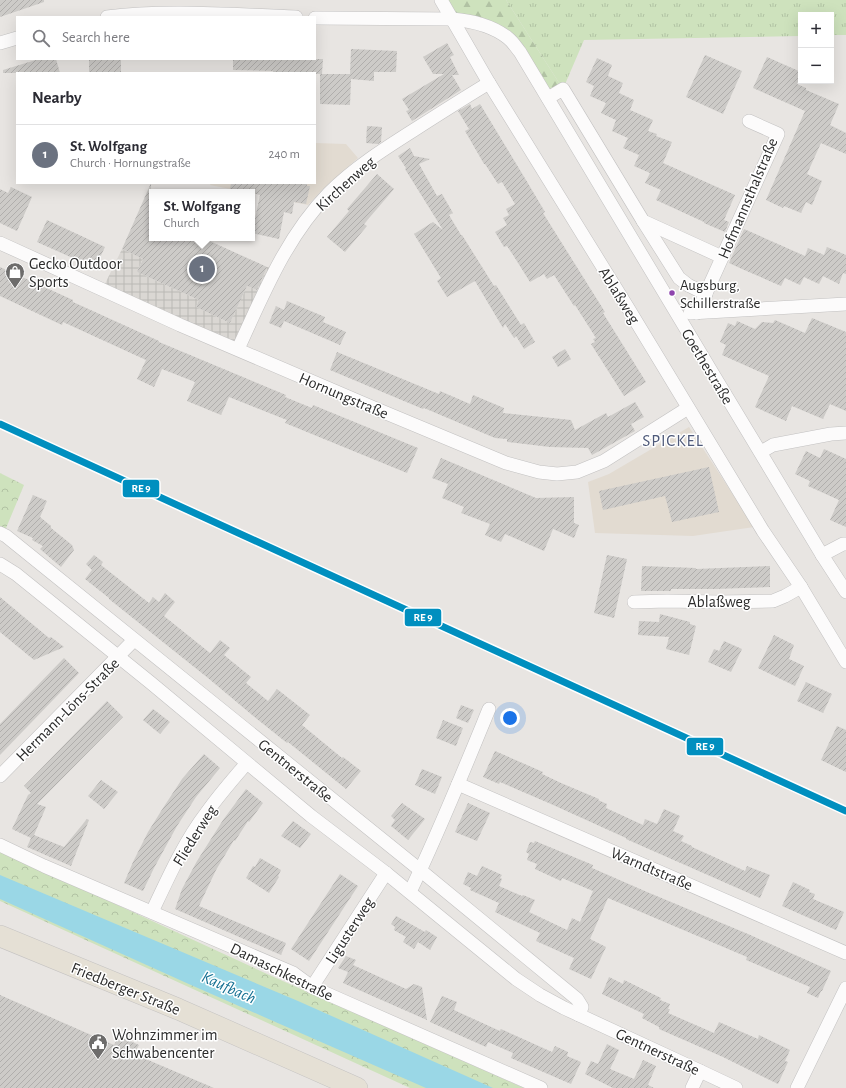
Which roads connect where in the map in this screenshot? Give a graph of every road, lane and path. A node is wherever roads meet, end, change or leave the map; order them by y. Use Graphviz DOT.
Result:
graph roads {
  1 [pos="441,0"];
  2 [pos="120,16"];
  3 [pos="254,16"];
  4 [pos="316,18"];
  5 [pos="452,18"];
  6 [pos="16,38"];
  7 [pos="0,42"];
  8 [pos="489,83"];
  9 [pos="548,98"];
  10 [pos="749,121"];
  11 [pos="643,221"];
  12 [pos="0,243"];
  13 [pos="722,257"];
  14 [pos="706,294"];
  15 [pos="846,304"];
  16 [pos="698,313"];
  17 [pos="677,314"];
  18 [pos="238,350"];
  19 [pos="688,408"];
  20 [pos="846,433"];
  21 [pos="761,452"];
  22 [pos="0,532"];
  23 [pos="846,544"];
  24 [pos="822,555"];
  25 [pos="0,564"];
  26 [pos="801,588"];
  27 [pos="846,592"];
  28 [pos="634,602"];
  29 [pos="134,640"];
  30 [pos="119,657"];
  31 [pos="846,662"];
  32 [pos="489,709"];
  33 [pos="246,764"];
  34 [pos="0,776"];
  35 [pos="458,784"];
  36 [pos="0,845"];
  37 [pos="420,870"];
  38 [pos="386,874"];
  39 [pos="410,892"];
  40 [pos="152,912"];
  41 [pos="2,936"];
  42 [pos="846,952"];
  43 [pos="312,987"];
  44 [pos="846,988"];
  45 [pos="579,1015"];
  46 [pos="700,1070"];
  47 [pos="357,1088"];
  48 [pos="542,1088"];
  49 [pos="692,1088"];
  50 [pos="736,1088"];
  51 [pos="797,1088"];
  1 -- 5 [label="street, Ablaßweg"];
  2 -- 3 [label="street"];
  4 -- 5 [label="street, Goethestraße"];
  5 -- 8 [label="street, Ablaßweg"];
  5 -- 9 [label="street, Goethestraße"];
  6 -- 7 [label="street"];
  8 -- 18 [label="street, Kirchenweg"];
  8 -- 19 [label="street, Ablaßweg"];
  9 -- 11 [label="street"];
  9 -- 17 [label="street, Goethestraße"];
  10 -- 13 [label="street, Hofmannsthalstraße"];
  11 -- 13 [label="street"];
  11 -- 14 [label="street"];
  12 -- 18 [label="street, Hornungstraße"];
  13 -- 14 [label="street, Hofmannsthalstraße"];
  14 -- 16 [label="street, Hofmannsthalstraße"];
  15 -- 16 [label="street"];
  16 -- 17 [label="street"];
  17 -- 21 [label="street, Goethestraße"];
  18 -- 19 [label="street, Hornungstraße"];
  19 -- 26 [label="street, Ablaßweg"];
  20 -- 21 [label="street"];
  21 -- 24 [label="street, Goethestraße"];
  22 -- 29 [label="street, Gentnerstraße"];
  23 -- 24 [label="street"];
  24 -- 27 [label="street, Goethestraße"];
  25 -- 30 [label="street, Gentnerstraße"];
  26 -- 28 [label="street, Ablaßweg"];
  26 -- 31 [label="street, Ablaßweg"];
  29 -- 30 [label="street, Hermann-Löns-Straße"];
  29 -- 37 [label="street, Gentnerstraße"];
  30 -- 33 [label="street, Gentnerstraße"];
  30 -- 34 [label="street, Hermann-Löns-Straße"];
  32 -- 35 [label="street"];
  33 -- 38 [label="street, Gentnerstraße"];
  33 -- 40 [label="street, Fliederweg"];
  35 -- 37 [label="street"];
  35 -- 42 [label="street, Warndtstraße"];
  36 -- 40 [label="street, Damaschkestraße"];
  37 -- 39 [label="street"];
  37 -- 45 [label="street, Gentnerstraße"];
  38 -- 39 [label="street, Gentnerstraße"];
  38 -- 43 [label="street, Ligusterweg"];
  39 -- 45 [label="street, Gentnerstraße"];
  40 -- 43 [label="street, Damaschkestraße"];
  41 -- 47 [label="main road, Friedberger Straße"];
  43 -- 48 [label="street, Damaschkestraße"];
  44 -- 51 [label="street"];
  45 -- 46 [label="street, Gentnerstraße"];
  46 -- 49 [label="street"];
  46 -- 50 [label="street, Gentnerstraße"];
}
